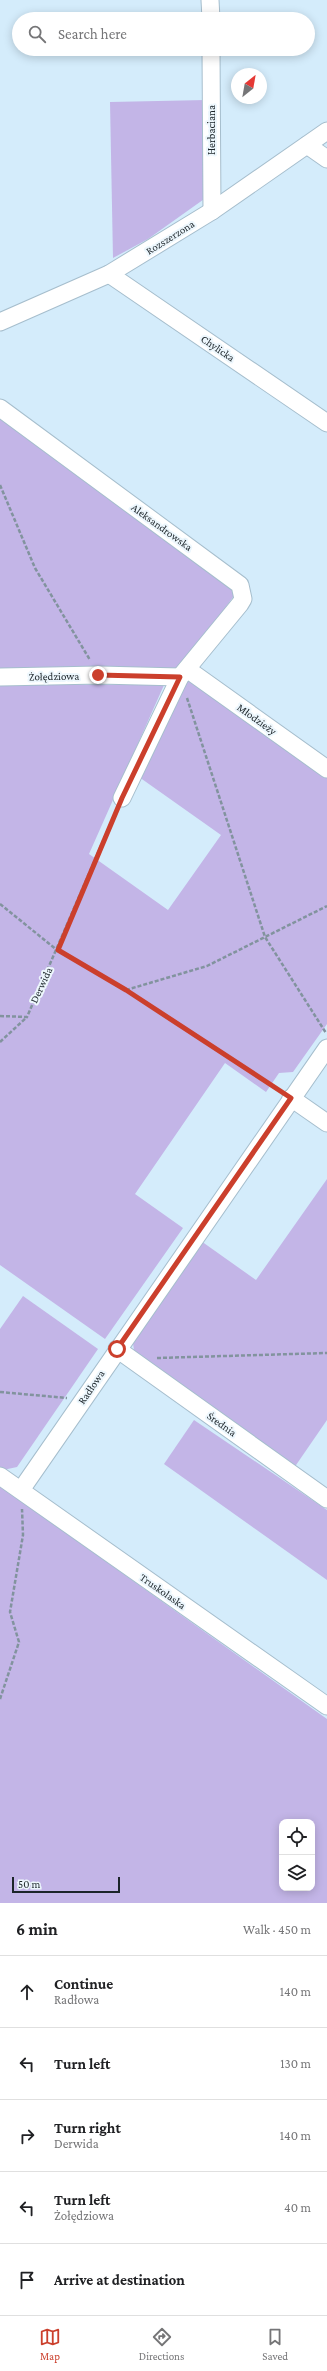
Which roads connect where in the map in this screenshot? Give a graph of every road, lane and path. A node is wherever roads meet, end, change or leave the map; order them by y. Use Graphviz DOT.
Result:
graph roads {
  1 [pos="210,0"];
  2 [pos="210,12"];
  3 [pos="211,56"];
  4 [pos="327,131"];
  5 [pos="307,145"];
  6 [pos="327,159"];
  7 [pos="212,211"];
  8 [pos="109,274"];
  9 [pos="0,322"];
  10 [pos="0,408"];
  11 [pos="327,423"];
  12 [pos="0,485"];
  13 [pos="183,673"];
  14 [pos="98,675"];
  15 [pos="0,677"];
  16 [pos="327,769"];
  17 [pos="122,798"];
  18 [pos="0,904"];
  19 [pos="327,906"];
  20 [pos="265,937"];
  21 [pos="58,950"];
  22 [pos="126,990"];
  23 [pos="0,1016"];
  24 [pos="27,1017"];
  25 [pos="327,1034"];
  26 [pos="0,1042"];
  27 [pos="327,1048"];
  28 [pos="291,1098"];
  29 [pos="327,1123"];
  30 [pos="117,1349"];
  31 [pos="327,1353"];
  32 [pos="154,1358"];
  33 [pos="0,1392"];
  34 [pos="83,1400"];
  35 [pos="0,1476"];
  36 [pos="21,1490"];
  37 [pos="327,1499"];
  38 [pos="0,1699"];
  39 [pos="327,1706"];
  1 -- 2 [label="street"];
  3 -- 7 [label="street, Herbaciana"];
  4 -- 5 [label="street, Rozszerzona"];
  5 -- 6 [label="street"];
  5 -- 7 [label="street, Rozszerzona"];
  7 -- 8 [label="street, Rozszerzona"];
  8 -- 9 [label="street, Rozszerzona"];
  8 -- 11 [label="street, Chylicka"];
  10 -- 13 [label="street, Aleksandrowska"];
  12 -- 14 [label="path"];
  13 -- 14 [label="street, Żołędziowa"];
  13 -- 16 [label="street, Młodzieży"];
  13 -- 17 [label="street"];
  13 -- 20 [label="path"];
  14 -- 15 [label="street, Żołędziowa"];
  17 -- 21 [label="path, Derwida"];
  18 -- 21 [label="path"];
  19 -- 20 [label="path"];
  20 -- 22 [label="path"];
  20 -- 25 [label="path"];
  21 -- 22 [label="path"];
  21 -- 24 [label="path, Derwida"];
  22 -- 28 [label="path"];
  23 -- 24 [label="path, Derwida"];
  24 -- 26 [label="path"];
  27 -- 28 [label="street, Radłowa"];
  28 -- 29 [label="street"];
  28 -- 30 [label="street, Radłowa"];
  30 -- 34 [label="street, Radłowa"];
  30 -- 37 [label="street, Średnia"];
  31 -- 32 [label="path"];
  33 -- 34 [label="path"];
  34 -- 36 [label="street, Radłowa"];
  35 -- 36 [label="street, Truskolaska"];
  36 -- 38 [label="path"];
  36 -- 39 [label="street, Truskolaska"];
}
